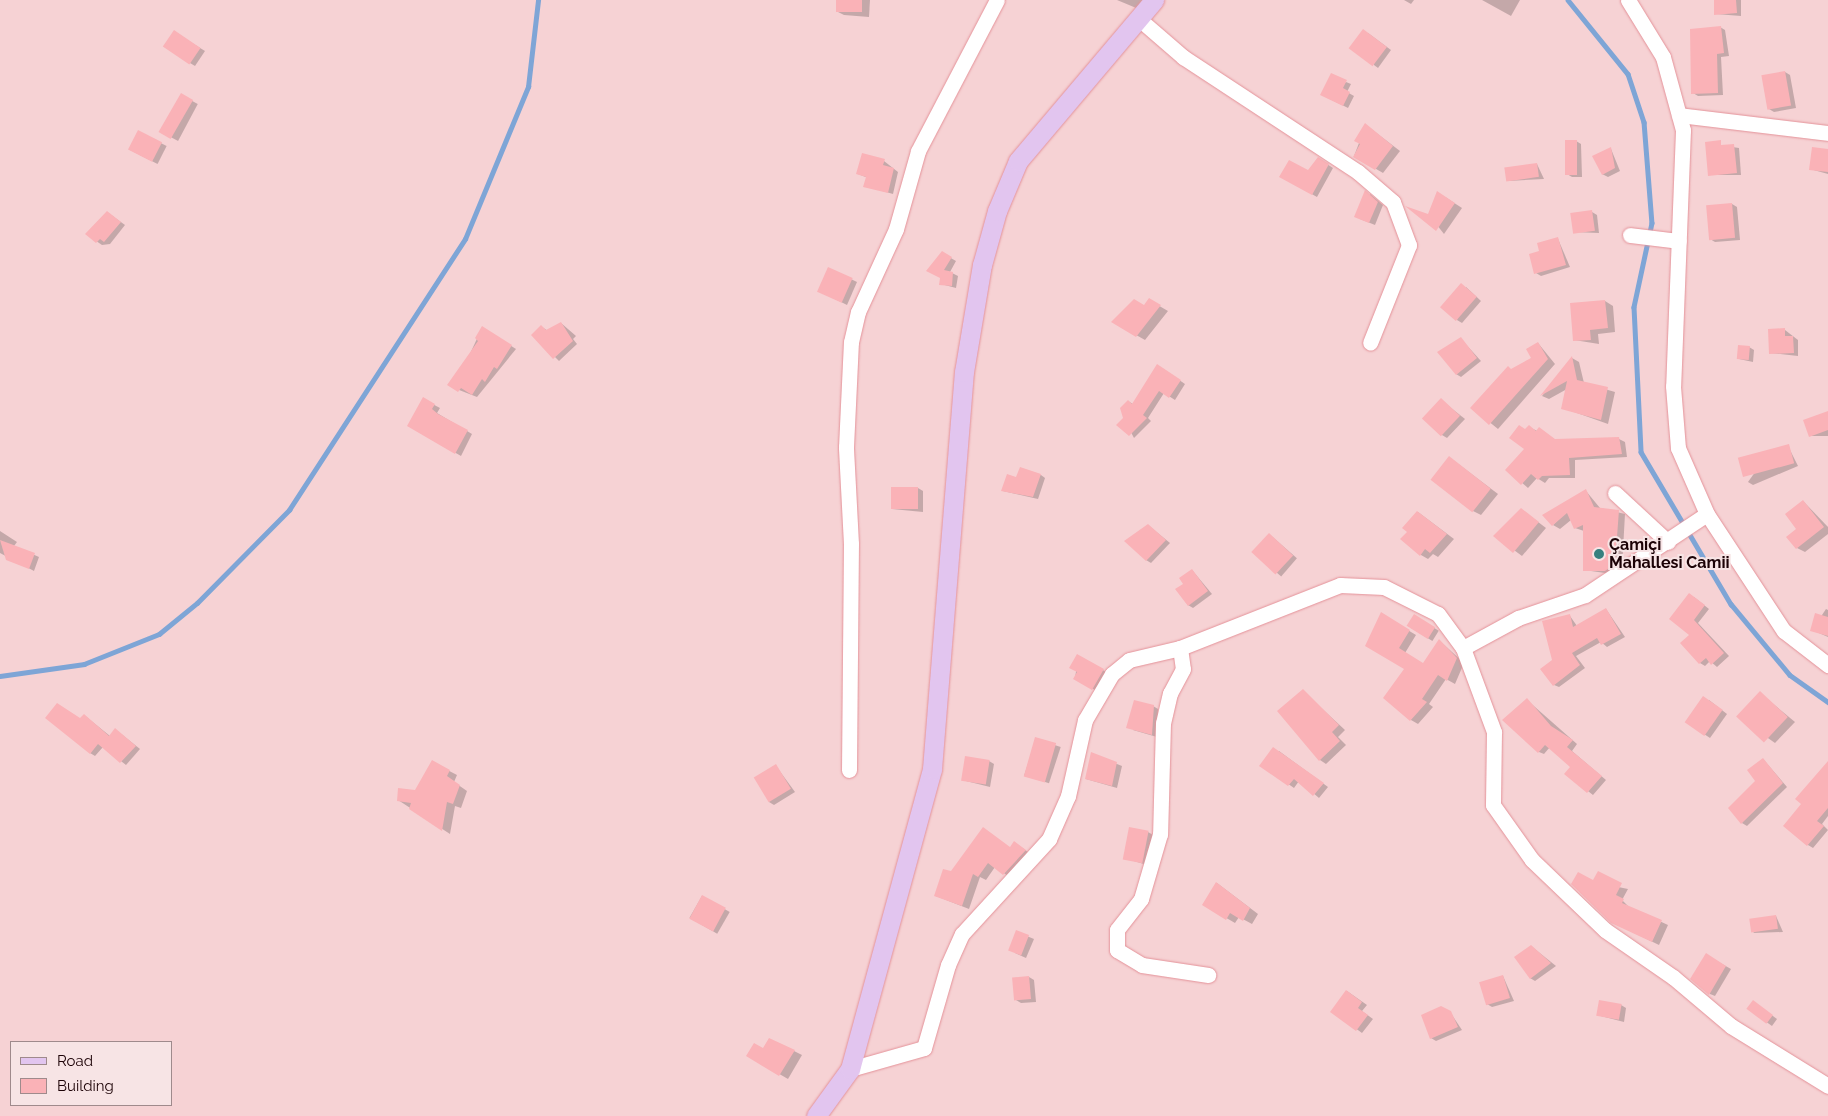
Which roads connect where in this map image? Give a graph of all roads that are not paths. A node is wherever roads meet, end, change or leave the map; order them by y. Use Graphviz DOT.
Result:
graph roads {
  1 [pos="997,0"];
  2 [pos="1154,0"];
  3 [pos="1628,0"];
  4 [pos="1138,18"];
  5 [pos="1679,115"];
  6 [pos="1828,133"];
  7 [pos="1634,234"];
  8 [pos="1679,241"];
  9 [pos="1370,343"];
  10 [pos="1615,493"];
  11 [pos="1701,518"];
  12 [pos="1674,538"];
  13 [pos="1180,648"];
  14 [pos="1463,648"];
  15 [pos="1828,665"];
  16 [pos="849,770"];
  17 [pos="1208,974"];
  18 [pos="850,1069"];
  19 [pos="1828,1086"];
  20 [pos="816,1116"];
  1 -- 16 [label="street"];
  2 -- 4 [label="main road"];
  3 -- 5 [label="street"];
  4 -- 9 [label="street"];
  4 -- 18 [label="main road"];
  5 -- 6 [label="street"];
  5 -- 8 [label="street"];
  7 -- 8 [label="street"];
  8 -- 11 [label="street"];
  10 -- 12 [label="street"];
  11 -- 12 [label="street"];
  11 -- 15 [label="street"];
  12 -- 14 [label="street"];
  13 -- 14 [label="street"];
  13 -- 17 [label="street"];
  13 -- 18 [label="street"];
  14 -- 19 [label="street"];
  18 -- 20 [label="main road"];
}
